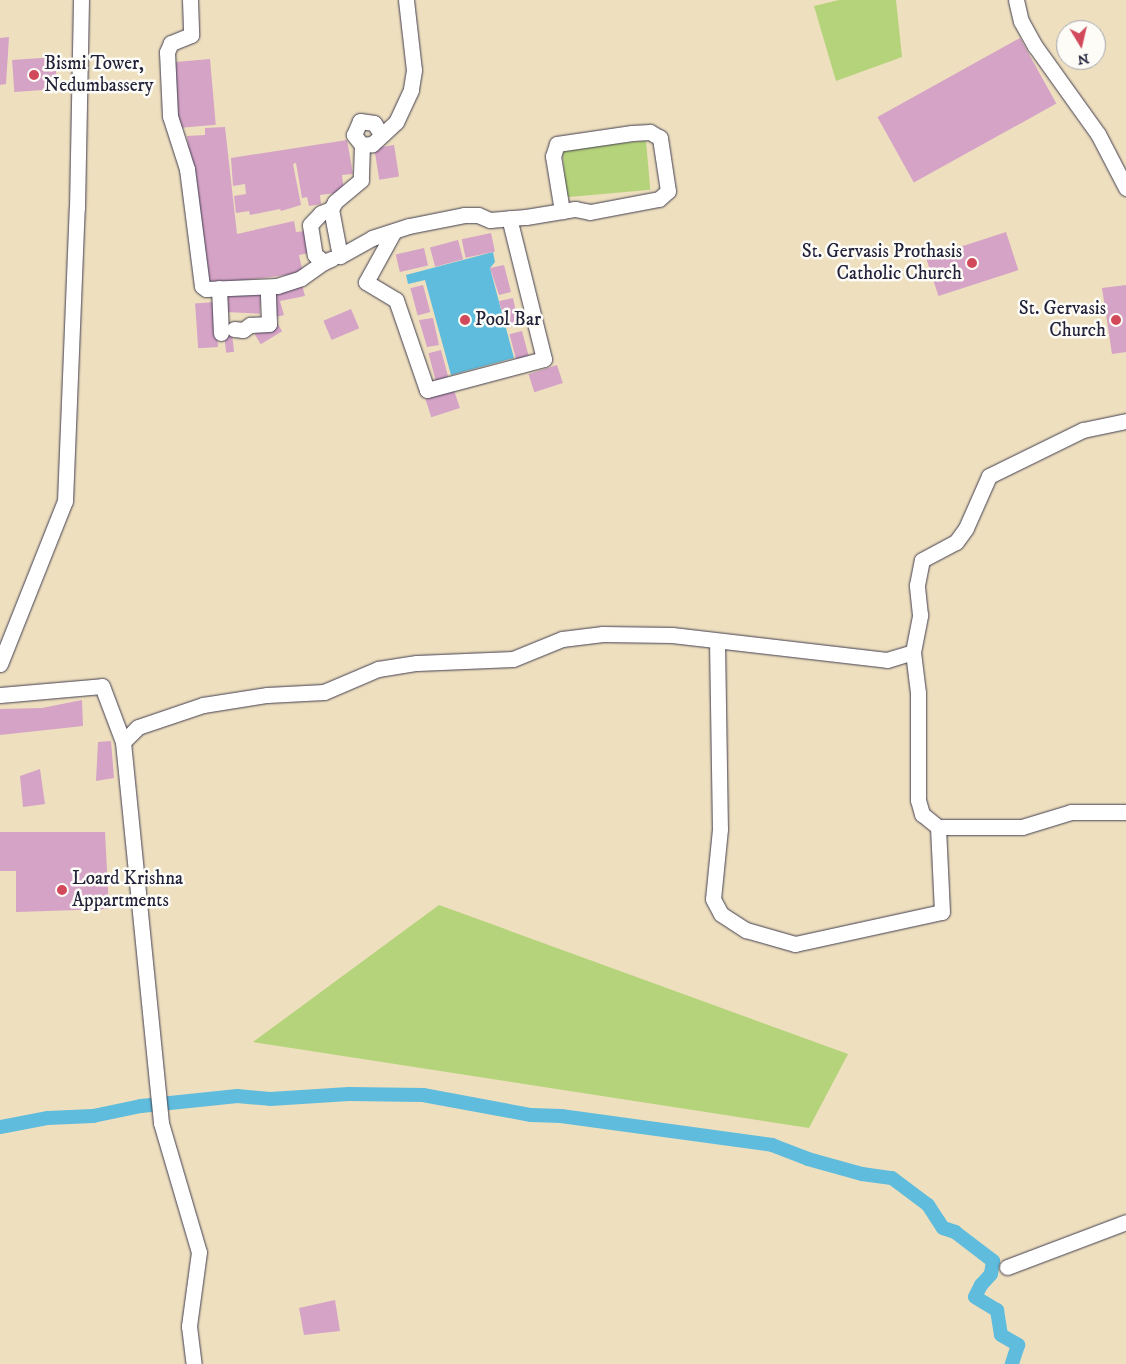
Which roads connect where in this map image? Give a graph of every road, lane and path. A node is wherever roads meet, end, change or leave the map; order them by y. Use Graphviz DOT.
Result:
graph roads {
  1 [pos="81,0"];
  2 [pos="190,0"];
  3 [pos="406,0"];
  4 [pos="1016,0"];
  5 [pos="381,134"];
  6 [pos="362,145"];
  7 [pos="1126,188"];
  8 [pos="331,209"];
  9 [pos="562,211"];
  10 [pos="509,218"];
  11 [pos="393,233"];
  12 [pos="340,256"];
  13 [pos="324,262"];
  14 [pos="268,287"];
  15 [pos="219,288"];
  16 [pos="1126,421"];
  17 [pos="717,641"];
  18 [pos="913,652"];
  19 [pos="0,664"];
  20 [pos="0,695"];
  21 [pos="123,742"];
  22 [pos="1126,812"];
  23 [pos="938,827"];
  24 [pos="1126,1222"];
  25 [pos="1007,1267"];
  26 [pos="194,1364"];
  1 -- 19 [label="street"];
  2 -- 15 [label="street"];
  3 -- 5 [label="street"];
  4 -- 7 [label="street"];
  5 -- 6 [label="street"];
  5 -- 6 [label="street"];
  6 -- 8 [label="street"];
  8 -- 12 [label="street"];
  8 -- 13 [label="street"];
  9 -- 9 [label="street"];
  9 -- 10 [label="street"];
  10 -- 11 [label="street"];
  10 -- 11 [label="street"];
  11 -- 12 [label="street"];
  12 -- 13 [label="street"];
  13 -- 14 [label="street"];
  14 -- 15 [label="street"];
  14 -- 15 [label="street"];
  16 -- 18 [label="street"];
  17 -- 18 [label="street"];
  17 -- 21 [label="street"];
  17 -- 23 [label="street"];
  18 -- 23 [label="street"];
  20 -- 21 [label="street"];
  21 -- 26 [label="street"];
  22 -- 23 [label="street"];
  24 -- 25 [label="street"];
}
